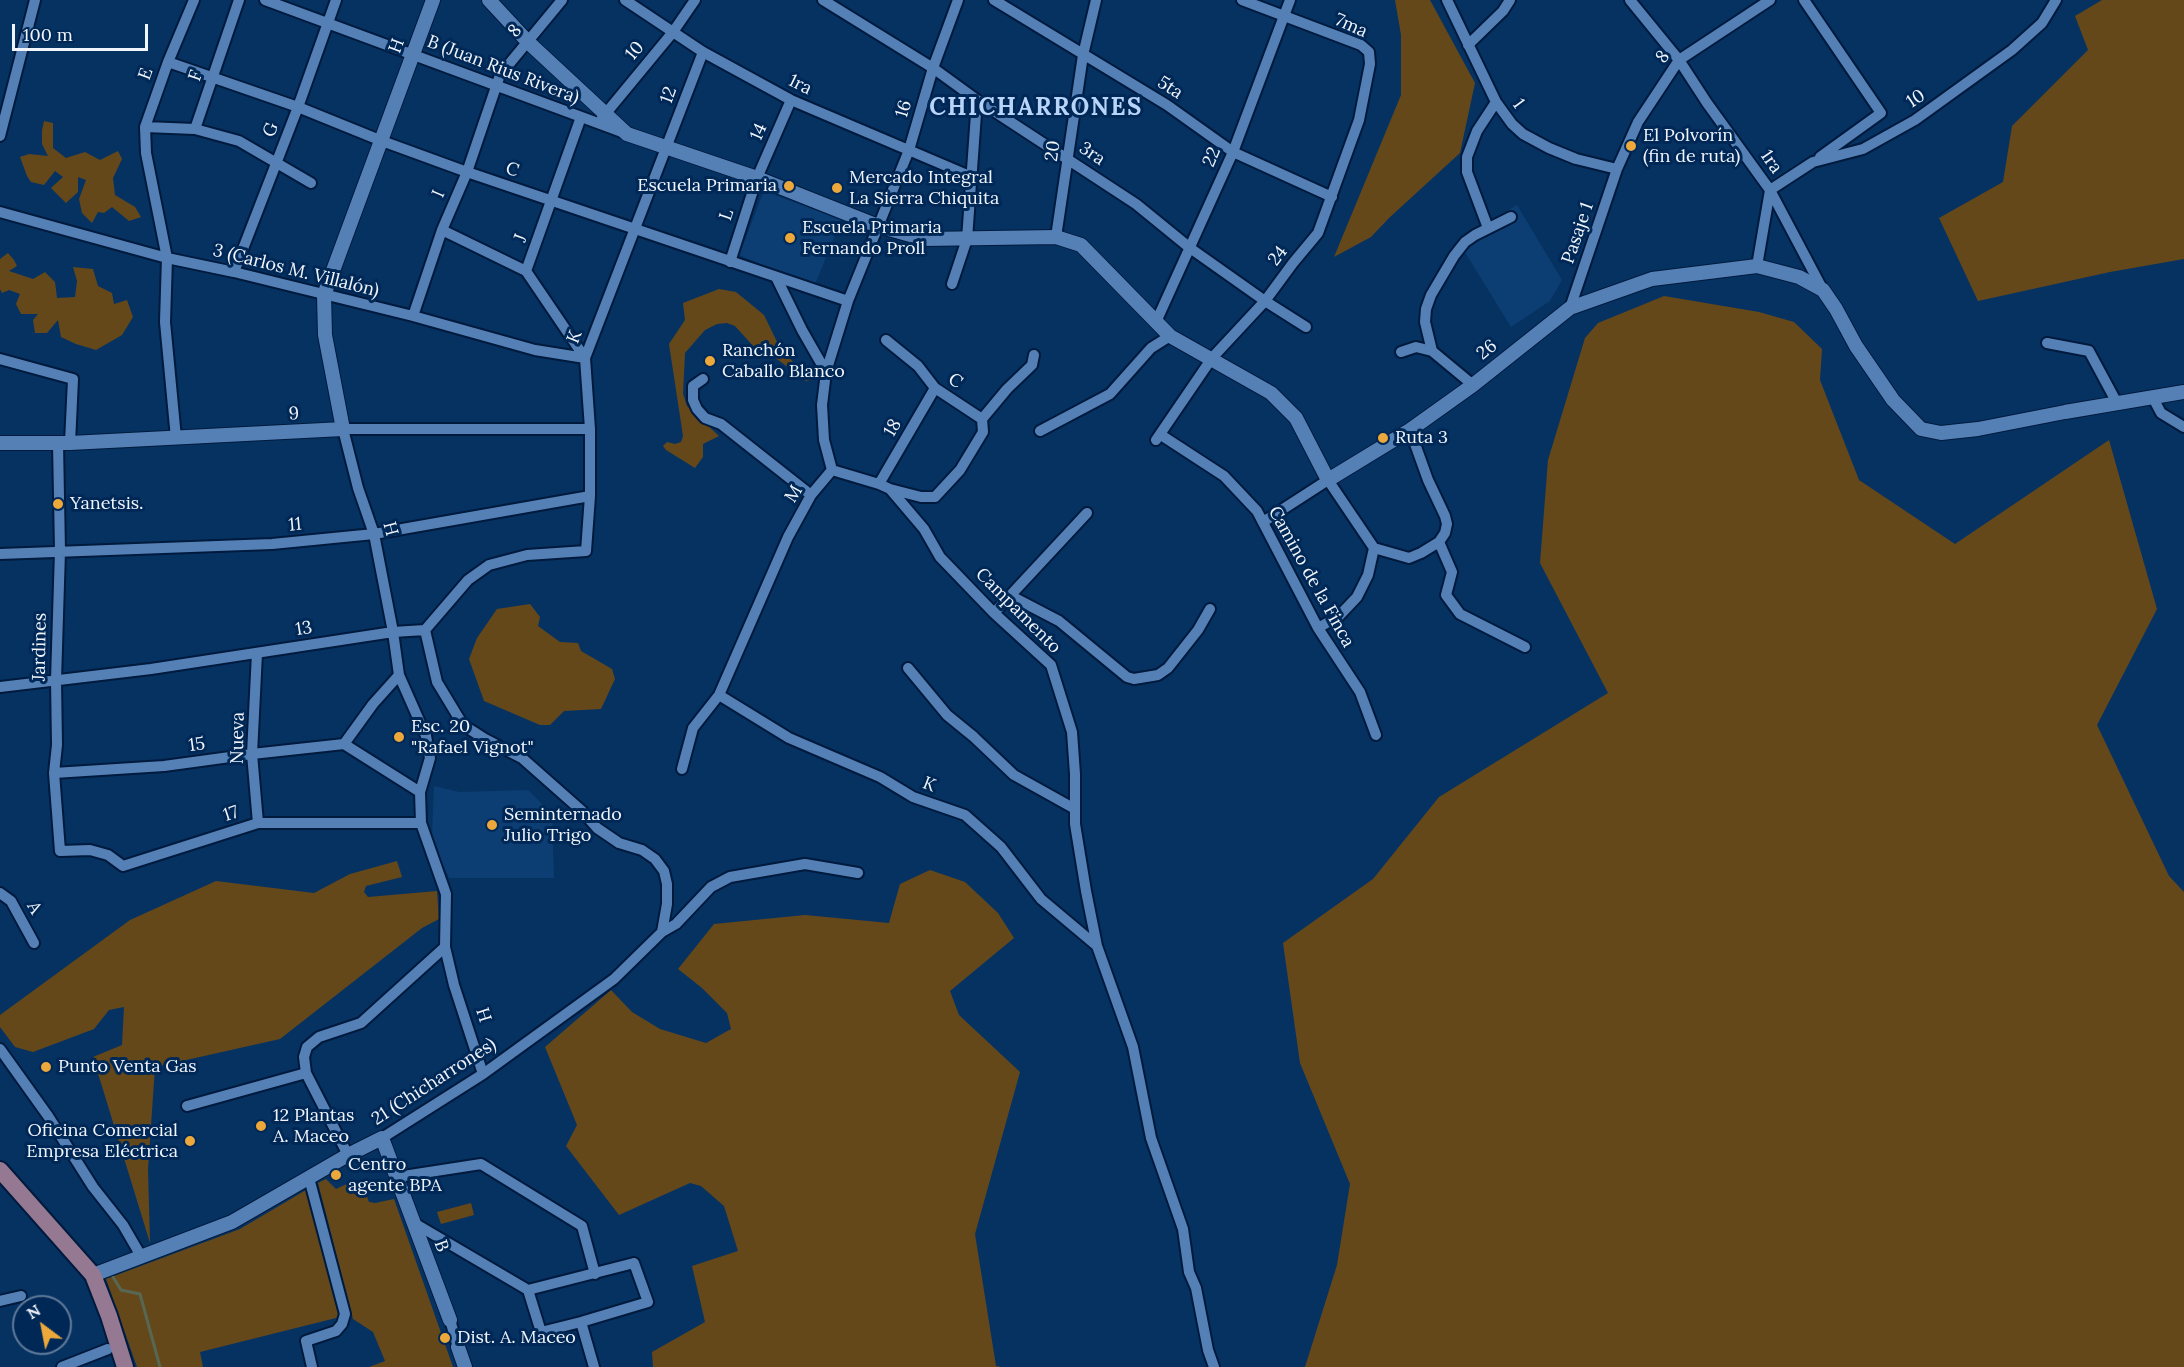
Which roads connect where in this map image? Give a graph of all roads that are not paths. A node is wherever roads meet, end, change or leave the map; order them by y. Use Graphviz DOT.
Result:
graph roads {
  1 [pos="34,0"];
  2 [pos="194,0"];
  3 [pos="239,0"];
  4 [pos="265,0"];
  5 [pos="336,0"];
  6 [pos="433,0"];
  7 [pos="489,0"];
  8 [pos="562,0"];
  9 [pos="625,0"];
  10 [pos="695,0"];
  11 [pos="823,0"];
  12 [pos="958,0"];
  13 [pos="994,0"];
  14 [pos="1096,0"];
  15 [pos="1242,0"];
  16 [pos="1290,0"];
  17 [pos="1447,0"];
  18 [pos="1510,0"];
  19 [pos="1630,0"];
  20 [pos="1770,0"];
  21 [pos="1804,0"];
  22 [pos="2056,0"];
  23 [pos="1285,17"];
  24 [pos="328,22"];
  25 [pos="673,32"];
  26 [pos="528,42"];
  27 [pos="1468,45"];
  28 [pos="703,52"];
  29 [pos="413,54"];
  30 [pos="1083,54"];
  31 [pos="1679,60"];
  32 [pos="168,62"];
  33 [pos="1370,63"];
  34 [pos="933,68"];
  35 [pos="0,77"];
  36 [pos="213,78"];
  37 [pos="13,81"];
  38 [pos="497,85"];
  39 [pos="977,99"];
  40 [pos="791,100"];
  41 [pos="1496,102"];
  42 [pos="298,107"];
  43 [pos="581,117"];
  44 [pos="602,118"];
  45 [pos="145,127"];
  46 [pos="195,129"];
  47 [pos="0,136"];
  48 [pos="381,141"];
  49 [pos="667,148"];
  50 [pos="909,150"];
  51 [pos="1233,152"];
  52 [pos="1068,158"];
  53 [pos="276,162"];
  54 [pos="1813,162"];
  55 [pos="1617,169"];
  56 [pos="467,172"];
  57 [pos="972,177"];
  58 [pos="757,178"];
  59 [pos="311,183"];
  60 [pos="1770,189"];
  61 [pos="1332,197"];
  62 [pos="552,201"];
  63 [pos="0,213"];
  64 [pos="1511,217"];
  65 [pos="878,226"];
  66 [pos="1488,228"];
  67 [pos="442,230"];
  68 [pos="634,230"];
  69 [pos="1056,237"];
  70 [pos="967,238"];
  71 [pos="1190,248"];
  72 [pos="167,258"];
  73 [pos="730,262"];
  74 [pos="1757,266"];
  75 [pos="526,271"];
  76 [pos="234,272"];
  77 [pos="777,279"];
  78 [pos="952,284"];
  79 [pos="1823,290"];
  80 [pos="324,295"];
  81 [pos="848,301"];
  82 [pos="1265,301"];
  83 [pos="1570,308"];
  84 [pos="413,316"];
  85 [pos="1156,322"];
  86 [pos="1306,327"];
  87 [pos="1170,336"];
  88 [pos="886,340"];
  89 [pos="2047,343"];
  90 [pos="1432,351"];
  91 [pos="1401,352"];
  92 [pos="1034,355"];
  93 [pos="585,358"];
  94 [pos="1212,358"];
  95 [pos="0,359"];
  96 [pos="826,372"];
  97 [pos="703,379"];
  98 [pos="1473,385"];
  99 [pos="935,388"];
  100 [pos="2184,392"];
  101 [pos="2153,398"];
  102 [pos="2117,403"];
  103 [pos="982,419"];
  104 [pos="2184,427"];
  105 [pos="343,429"];
  106 [pos="590,429"];
  107 [pos="1410,430"];
  108 [pos="1040,431"];
  109 [pos="176,438"];
  110 [pos="1159,438"];
  111 [pos="0,443"];
  112 [pos="64,443"];
  113 [pos="832,470"];
  114 [pos="1328,480"];
  115 [pos="879,484"];
  116 [pos="890,489"];
  117 [pos="811,495"];
  118 [pos="590,496"];
  119 [pos="1087,513"];
  120 [pos="1263,522"];
  121 [pos="374,534"];
  122 [pos="1439,542"];
  123 [pos="1374,548"];
  124 [pos="60,551"];
  125 [pos="0,554"];
  126 [pos="1011,596"];
  127 [pos="1210,609"];
  128 [pos="994,614"];
  129 [pos="1318,628"];
  130 [pos="425,630"];
  131 [pos="393,632"];
  132 [pos="1525,647"];
  133 [pos="257,653"];
  134 [pos="908,668"];
  135 [pos="399,675"];
  136 [pos="56,680"];
  137 [pos="0,687"];
  138 [pos="718,695"];
  139 [pos="1376,735"];
  140 [pos="345,744"];
  141 [pos="252,754"];
  142 [pos="682,769"];
  143 [pos="54,773"];
  144 [pos="420,792"];
  145 [pos="1075,809"];
  146 [pos="258,823"];
  147 [pos="421,823"];
  148 [pos="60,851"];
  149 [pos="858,873"];
  150 [pos="0,893"];
  151 [pos="662,932"];
  152 [pos="34,943"];
  153 [pos="1097,946"];
  154 [pos="445,947"];
  155 [pos="0,1049"];
  156 [pos="306,1073"];
  157 [pos="483,1074"];
  158 [pos="187,1106"];
  159 [pos="382,1138"];
  160 [pos="348,1155"];
  161 [pos="0,1170"];
  162 [pos="397,1177"];
  163 [pos="309,1178"];
  164 [pos="414,1223"];
  165 [pos="141,1256"];
  166 [pos="595,1274"];
  167 [pos="93,1275"];
  168 [pos="528,1290"];
  169 [pos="450,1320"];
  170 [pos="581,1322"];
  171 [pos="458,1347"];
  172 [pos="108,1349"];
  173 [pos="62,1367"];
  174 [pos="125,1367"];
  175 [pos="312,1367"];
  176 [pos="465,1367"];
  177 [pos="594,1367"];
  178 [pos="1214,1367"];
  1 -- 37 [label="street"];
  2 -- 32 [label="street, E"];
  3 -- 36 [label="street, F"];
  4 -- 24 [label="street, B (Juan Rius Rivera)"];
  5 -- 24 [label="street, G"];
  6 -- 29 [label="street, H"];
  7 -- 26 [label="street"];
  8 -- 26 [label="street, 8"];
  9 -- 25 [label="street, 1ra"];
  10 -- 25 [label="street, 10"];
  11 -- 34 [label="street, 3ra"];
  12 -- 34 [label="street, 16"];
  13 -- 30 [label="street, 5ta"];
  14 -- 30 [label="street, 20"];
  15 -- 23 [label="street, 7ma"];
  16 -- 23 [label="street, 22"];
  17 -- 27 [label="street, 1"];
  18 -- 27 [label="street"];
  19 -- 31 [label="street"];
  20 -- 31 [label="street, 8"];
  21 -- 54 [label="street"];
  22 -- 54 [label="street, 10"];
  23 -- 33 [label="street, 7ma"];
  23 -- 51 [label="street, 22"];
  24 -- 29 [label="street, B (Juan Rius Rivera)"];
  24 -- 42 [label="street, G"];
  25 -- 28 [label="street, 1ra"];
  25 -- 44 [label="street, 10"];
  26 -- 38 [label="street, 8"];
  26 -- 44 [label="street"];
  27 -- 41 [label="street, 1"];
  28 -- 40 [label="street, 1ra"];
  28 -- 49 [label="street, 12"];
  29 -- 38 [label="street, B (Juan Rius Rivera)"];
  29 -- 48 [label="street, H"];
  30 -- 51 [label="street, 5ta"];
  30 -- 52 [label="street, 20"];
  31 -- 55 [label="street, 8"];
  31 -- 60 [label="street, 1ra"];
  32 -- 36 [label="street, C"];
  32 -- 45 [label="street, E"];
  33 -- 61 [label="street, 24"];
  34 -- 39 [label="street, 3ra"];
  34 -- 50 [label="street, 16"];
  35 -- 37 [label="street"];
  36 -- 42 [label="street, C"];
  36 -- 46 [label="street, F"];
  37 -- 47 [label="street"];
  38 -- 43 [label="street, B (Juan Rius Rivera)"];
  38 -- 56 [label="street, I"];
  39 -- 52 [label="street, 3ra"];
  39 -- 57 [label="street"];
  40 -- 50 [label="street, 1ra"];
  40 -- 58 [label="street, 14"];
  41 -- 55 [label="street, 1"];
  41 -- 66 [label="street"];
  42 -- 48 [label="street, C"];
  42 -- 53 [label="street, G"];
  43 -- 44 [label="street, B (Juan Rius Rivera)"];
  43 -- 62 [label="street, J"];
  44 -- 49 [label="street"];
  45 -- 46 [label="street"];
  45 -- 72 [label="street"];
  46 -- 53 [label="street"];
  48 -- 56 [label="street, C"];
  48 -- 80 [label="street, H"];
  49 -- 58 [label="street"];
  49 -- 68 [label="street, K"];
  50 -- 57 [label="street, 1ra"];
  50 -- 65 [label="street, 16"];
  51 -- 61 [label="street, 5ta"];
  51 -- 71 [label="street, 22"];
  52 -- 69 [label="street, 20"];
  52 -- 71 [label="street, 3ra"];
  53 -- 59 [label="street"];
  53 -- 76 [label="street, G"];
  54 -- 60 [label="street, 10"];
  55 -- 83 [label="street, Pasaje 1"];
  56 -- 62 [label="street, C"];
  56 -- 67 [label="street, I"];
  57 -- 70 [label="street"];
  58 -- 65 [label="street"];
  58 -- 73 [label="street, L"];
  60 -- 74 [label="street"];
  60 -- 79 [label="street, 1ra"];
  61 -- 82 [label="street, 24"];
  62 -- 68 [label="street, C"];
  62 -- 75 [label="street, J"];
  63 -- 72 [label="street, 3 (Carlos M. Villalón)"];
  64 -- 66 [label="street"];
  65 -- 70 [label="street"];
  65 -- 81 [label="street"];
  66 -- 90 [label="street"];
  67 -- 75 [label="street"];
  67 -- 84 [label="street, I"];
  68 -- 73 [label="street, C"];
  68 -- 93 [label="street, K"];
  69 -- 70 [label="street"];
  69 -- 85 [label="street"];
  70 -- 78 [label="street"];
  71 -- 82 [label="street, 3ra"];
  71 -- 85 [label="street, 22"];
  72 -- 76 [label="street, 3 (Carlos M. Villalón)"];
  72 -- 109 [label="street"];
  73 -- 77 [label="street, C"];
  74 -- 79 [label="street"];
  74 -- 83 [label="street, 26"];
  75 -- 93 [label="street, J"];
  76 -- 80 [label="street, 3 (Carlos M. Villalón)"];
  77 -- 81 [label="street, C"];
  77 -- 96 [label="street"];
  79 -- 102 [label="street"];
  80 -- 84 [label="street, 3 (Carlos M. Villalón)"];
  80 -- 105 [label="street, H"];
  81 -- 96 [label="street"];
  82 -- 86 [label="street, 3ra"];
  82 -- 94 [label="street, 24"];
  83 -- 98 [label="street, 26"];
  84 -- 93 [label="street, 3 (Carlos M. Villalón)"];
  85 -- 87 [label="street"];
  87 -- 94 [label="street"];
  87 -- 108 [label="street"];
  88 -- 99 [label="street, C"];
  89 -- 102 [label="street"];
  90 -- 91 [label="street"];
  90 -- 98 [label="street"];
  92 -- 103 [label="street"];
  93 -- 106 [label="street, K"];
  94 -- 110 [label="street, 24"];
  94 -- 114 [label="street"];
  95 -- 112 [label="street, Jardines"];
  96 -- 113 [label="street"];
  97 -- 117 [label="street"];
  98 -- 107 [label="street, 26"];
  99 -- 103 [label="street, C"];
  99 -- 115 [label="street, 18"];
  100 -- 101 [label="street"];
  101 -- 102 [label="street"];
  101 -- 104 [label="street"];
  103 -- 116 [label="street"];
  105 -- 106 [label="street, 9"];
  105 -- 109 [label="street, 9"];
  105 -- 121 [label="street, H"];
  106 -- 118 [label="street, K"];
  107 -- 114 [label="street, 26"];
  107 -- 122 [label="street"];
  109 -- 112 [label="street, 9"];
  110 -- 120 [label="street, Camino de la Finca"];
  111 -- 112 [label="street, 9"];
  112 -- 124 [label="street, Jardines"];
  113 -- 115 [label="street, Campamento"];
  113 -- 117 [label="street, M"];
  114 -- 120 [label="street, 26"];
  114 -- 123 [label="street"];
  115 -- 116 [label="street, Campamento"];
  116 -- 128 [label="street, Campamento"];
  117 -- 138 [label="street, M"];
  118 -- 121 [label="street, 11"];
  118 -- 130 [label="street, K"];
  119 -- 126 [label="street"];
  120 -- 129 [label="street, Camino de la Finca"];
  121 -- 124 [label="street, 11"];
  121 -- 131 [label="street, H"];
  122 -- 123 [label="street"];
  122 -- 132 [label="street"];
  123 -- 129 [label="street"];
  124 -- 125 [label="street, 11"];
  124 -- 136 [label="street, Jardines"];
  126 -- 127 [label="street"];
  126 -- 128 [label="street"];
  128 -- 145 [label="street, Campamento"];
  129 -- 139 [label="street, Camino de la Finca"];
  130 -- 131 [label="street, 13"];
  130 -- 151 [label="street"];
  131 -- 133 [label="street, 13"];
  131 -- 135 [label="street, H"];
  133 -- 136 [label="street, 13"];
  133 -- 141 [label="street, Nueva"];
  134 -- 145 [label="street"];
  135 -- 140 [label="street"];
  135 -- 144 [label="street, H"];
  136 -- 137 [label="street, 13"];
  136 -- 143 [label="street, Jardines"];
  138 -- 142 [label="street, M"];
  138 -- 153 [label="street, K"];
  140 -- 141 [label="street, 15"];
  140 -- 144 [label="street"];
  141 -- 143 [label="street, 15"];
  141 -- 146 [label="street, Nueva"];
  143 -- 148 [label="street, Jardines"];
  144 -- 147 [label="street, H"];
  145 -- 153 [label="street, Campamento"];
  146 -- 147 [label="street, 17"];
  146 -- 148 [label="street, 17"];
  147 -- 154 [label="street, H"];
  149 -- 151 [label="street, 21 (Chicharrones)"];
  150 -- 152 [label="street, A"];
  151 -- 157 [label="street, 21 (Chicharrones)"];
  153 -- 178 [label="street, Campamento"];
  154 -- 156 [label="street"];
  154 -- 157 [label="street, H"];
  155 -- 165 [label="street"];
  156 -- 158 [label="street"];
  156 -- 160 [label="street"];
  157 -- 159 [label="street, 21 (Chicharrones)"];
  159 -- 160 [label="street, 21 (Chicharrones)"];
  159 -- 162 [label="street, B"];
  160 -- 163 [label="street, 21 (Chicharrones)"];
  161 -- 167 [label="main road"];
  162 -- 164 [label="street, B"];
  162 -- 166 [label="street"];
  163 -- 165 [label="street, 21 (Chicharrones)"];
  163 -- 175 [label="street"];
  164 -- 168 [label="street"];
  164 -- 169 [label="street, B"];
  165 -- 167 [label="street, 21 (Chicharrones)"];
  166 -- 168 [label="street"];
  166 -- 170 [label="street"];
  167 -- 174 [label="main road"];
  168 -- 170 [label="street"];
  169 -- 171 [label="street, B"];
  170 -- 177 [label="street"];
  171 -- 176 [label="street, B"];
  172 -- 173 [label="street"];
}
